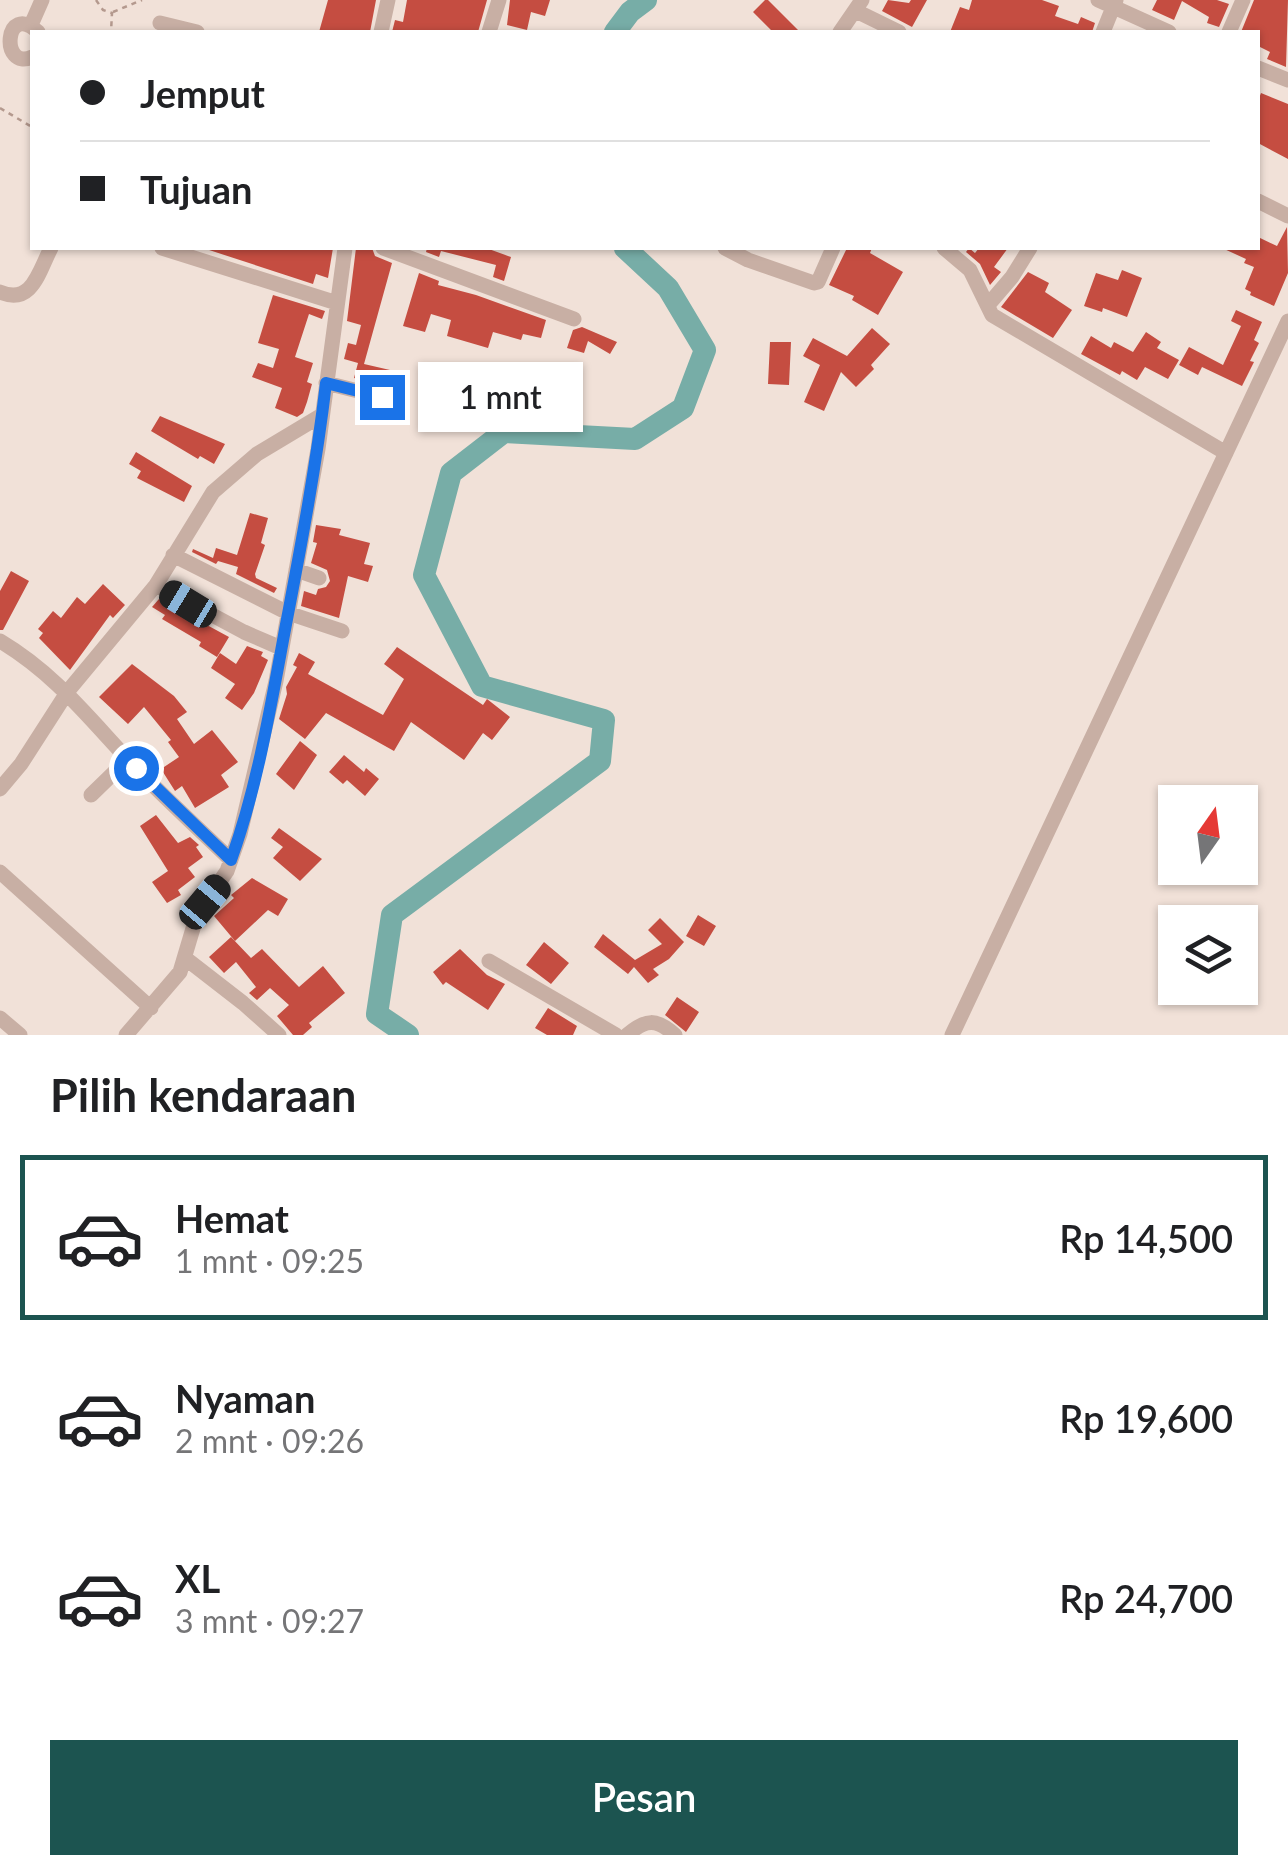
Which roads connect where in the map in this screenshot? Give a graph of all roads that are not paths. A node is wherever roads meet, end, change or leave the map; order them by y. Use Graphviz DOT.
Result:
graph roads {
  1 [pos="42,0"];
  2 [pos="388,0"];
  3 [pos="498,0"];
  4 [pos="1244,0"];
  5 [pos="1109,3"];
  6 [pos="859,6"];
  7 [pos="160,22"];
  8 [pos="34,29"];
  9 [pos="190,30"];
  10 [pos="381,30"];
  11 [pos="490,30"];
  12 [pos="841,30"];
  13 [pos="896,30"];
  14 [pos="1104,30"];
  15 [pos="1165,30"];
  16 [pos="1230,30"];
  17 [pos="2,36"];
  18 [pos="30,58"];
  19 [pos="1260,69"];
  20 [pos="1288,80"];
  21 [pos="1260,202"];
  22 [pos="1288,216"];
  23 [pos="49,250"];
  24 [pos="168,250"];
  25 [pos="345,250"];
  26 [pos="389,250"];
  27 [pos="729,250"];
  28 [pos="832,250"];
  29 [pos="946,250"];
  30 [pos="1029,250"];
  31 [pos="0,292"];
  32 [pos="337,303"];
  33 [pos="988,306"];
  34 [pos="574,319"];
  35 [pos="1288,321"];
  36 [pos="326,383"];
  37 [pos="382,397"];
  38 [pos="322,415"];
  39 [pos="1226,453"];
  40 [pos="173,555"];
  41 [pos="296,570"];
  42 [pos="320,578"];
  43 [pos="156,585"];
  44 [pos="288,613"];
  45 [pos="342,631"];
  46 [pos="0,641"];
  47 [pos="282,648"];
  48 [pos="68,691"];
  49 [pos="128,759"];
  50 [pos="0,789"];
  51 [pos="91,795"];
  52 [pos="231,860"];
  53 [pos="0,872"];
  54 [pos="185,958"];
  55 [pos="489,960"];
  56 [pos="151,1008"];
  57 [pos="0,1018"];
  58 [pos="20,1035"];
  59 [pos="126,1035"];
  60 [pos="279,1035"];
  61 [pos="616,1035"];
  62 [pos="627,1035"];
  63 [pos="675,1035"];
  64 [pos="952,1035"];
  1 -- 8 [label="street"];
  2 -- 10 [label="street"];
  3 -- 11 [label="street"];
  4 -- 16 [label="street"];
  5 -- 14 [label="street"];
  5 -- 15 [label="street"];
  6 -- 12 [label="street"];
  6 -- 13 [label="street"];
  7 -- 9 [label="street"];
  8 -- 17 [label="street"];
  17 -- 18 [label="street"];
  19 -- 20 [label="street"];
  21 -- 22 [label="street"];
  23 -- 31 [label="street"];
  24 -- 32 [label="street"];
  25 -- 32 [label="street"];
  26 -- 34 [label="street"];
  27 -- 28 [label="street"];
  29 -- 33 [label="street"];
  30 -- 33 [label="street"];
  32 -- 36 [label="street"];
  33 -- 39 [label="street"];
  35 -- 39 [label="street"];
  36 -- 37 [label="street"];
  36 -- 38 [label="street"];
  38 -- 40 [label="street"];
  38 -- 41 [label="street"];
  39 -- 64 [label="street"];
  40 -- 43 [label="street"];
  40 -- 44 [label="street"];
  41 -- 42 [label="street"];
  41 -- 44 [label="street"];
  43 -- 47 [label="street"];
  43 -- 48 [label="street"];
  44 -- 45 [label="street"];
  44 -- 47 [label="street"];
  46 -- 48 [label="street"];
  47 -- 52 [label="street"];
  48 -- 49 [label="street"];
  48 -- 50 [label="street"];
  49 -- 51 [label="street"];
  49 -- 52 [label="street"];
  52 -- 54 [label="street"];
  53 -- 56 [label="street"];
  54 -- 56 [label="street"];
  54 -- 60 [label="street"];
  55 -- 61 [label="street"];
  56 -- 59 [label="street"];
  57 -- 58 [label="street"];
  62 -- 63 [label="street"];
}
